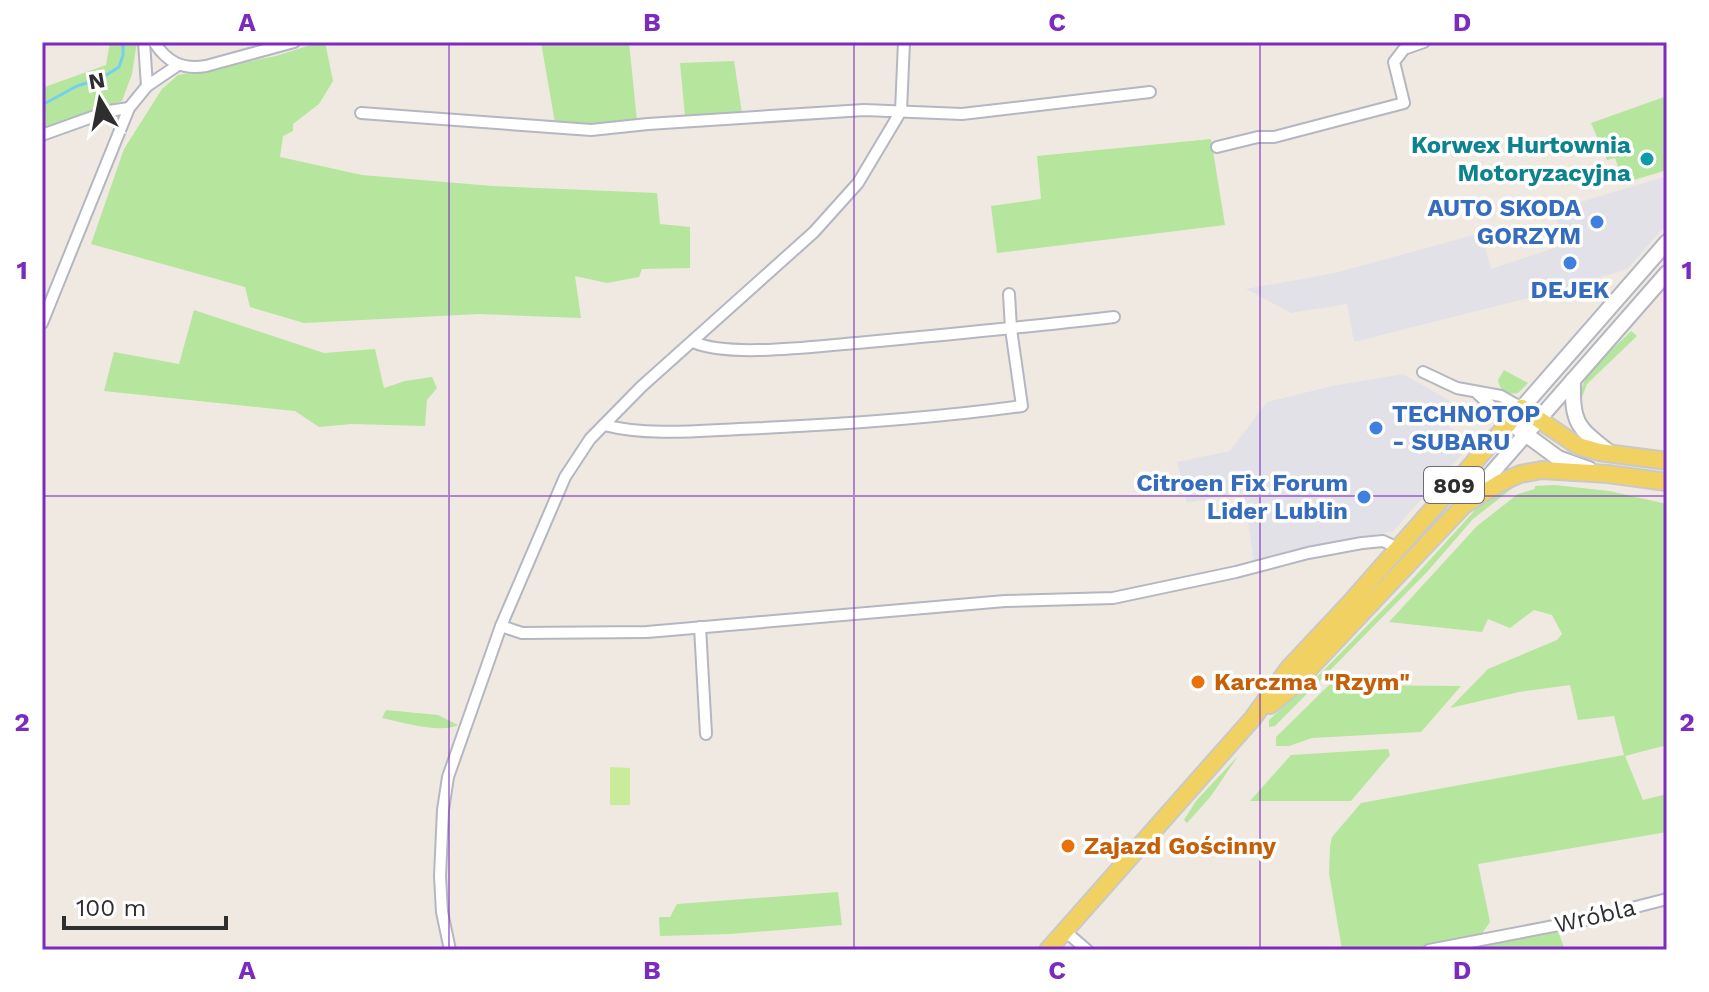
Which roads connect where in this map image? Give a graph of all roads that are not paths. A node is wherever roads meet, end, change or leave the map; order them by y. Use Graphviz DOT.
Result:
graph roads {
  1 [pos="144,42"];
  2 [pos="154,42"];
  3 [pos="294,42"];
  4 [pos="904,42"];
  5 [pos="1424,42"];
  6 [pos="178,65"];
  7 [pos="147,86"];
  8 [pos="1150,92"];
  9 [pos="129,108"];
  10 [pos="901,111"];
  11 [pos="361,113"];
  12 [pos="42,135"];
  13 [pos="1217,147"];
  14 [pos="1667,242"];
  15 [pos="1667,273"];
  16 [pos="1009,294"];
  17 [pos="1114,317"];
  18 [pos="42,323"];
  19 [pos="1011,329"];
  20 [pos="693,342"];
  21 [pos="1423,372"];
  22 [pos="1573,380"];
  23 [pos="1478,394"];
  24 [pos="1522,408"];
  25 [pos="1538,420"];
  26 [pos="1509,422"];
  27 [pos="604,425"];
  28 [pos="1525,435"];
  29 [pos="1611,453"];
  30 [pos="1667,461"];
  31 [pos="1608,474"];
  32 [pos="1667,482"];
  33 [pos="1464,505"];
  34 [pos="1398,548"];
  35 [pos="501,626"];
  36 [pos="700,627"];
  37 [pos="1253,718"];
  38 [pos="706,734"];
  39 [pos="1667,899"];
  40 [pos="1065,931"];
  41 [pos="450,950"];
  42 [pos="1048,950"];
  43 [pos="1087,950"];
  44 [pos="1429,950"];
  1 -- 7 [label="street"];
  2 -- 6 [label="street"];
  3 -- 6 [label="street"];
  4 -- 10 [label="street"];
  5 -- 13 [label="street"];
  6 -- 7 [label="street"];
  7 -- 9 [label="street"];
  8 -- 10 [label="street"];
  9 -- 12 [label="street"];
  9 -- 18 [label="street"];
  10 -- 11 [label="street"];
  10 -- 20 [label="street"];
  14 -- 24 [label="main road, 809"];
  15 -- 22 [label="main road, 809"];
  16 -- 19 [label="street"];
  17 -- 19 [label="street"];
  19 -- 20 [label="street"];
  19 -- 27 [label="street"];
  20 -- 27 [label="street"];
  21 -- 23 [label="street"];
  22 -- 25 [label="main road, 809"];
  22 -- 29 [label="main road"];
  23 -- 24 [label="street"];
  23 -- 26 [label="street"];
  24 -- 25 [label="main road"];
  24 -- 26 [label="main road, 809"];
  25 -- 28 [label="main road, 809"];
  25 -- 29 [label="main road"];
  26 -- 28 [label="main road"];
  26 -- 34 [label="main road, 809"];
  27 -- 35 [label="street"];
  28 -- 31 [label="main road"];
  28 -- 33 [label="main road, 809"];
  29 -- 30 [label="main road"];
  31 -- 32 [label="main road"];
  31 -- 33 [label="main road"];
  33 -- 37 [label="main road, 809"];
  34 -- 36 [label="street"];
  34 -- 37 [label="main road, 809"];
  35 -- 36 [label="street"];
  35 -- 41 [label="street"];
  36 -- 38 [label="street"];
  37 -- 40 [label="main road, 809"];
  39 -- 44 [label="street, Wróbla"];
  40 -- 42 [label="main road, 809"];
  40 -- 43 [label="street"];
}
